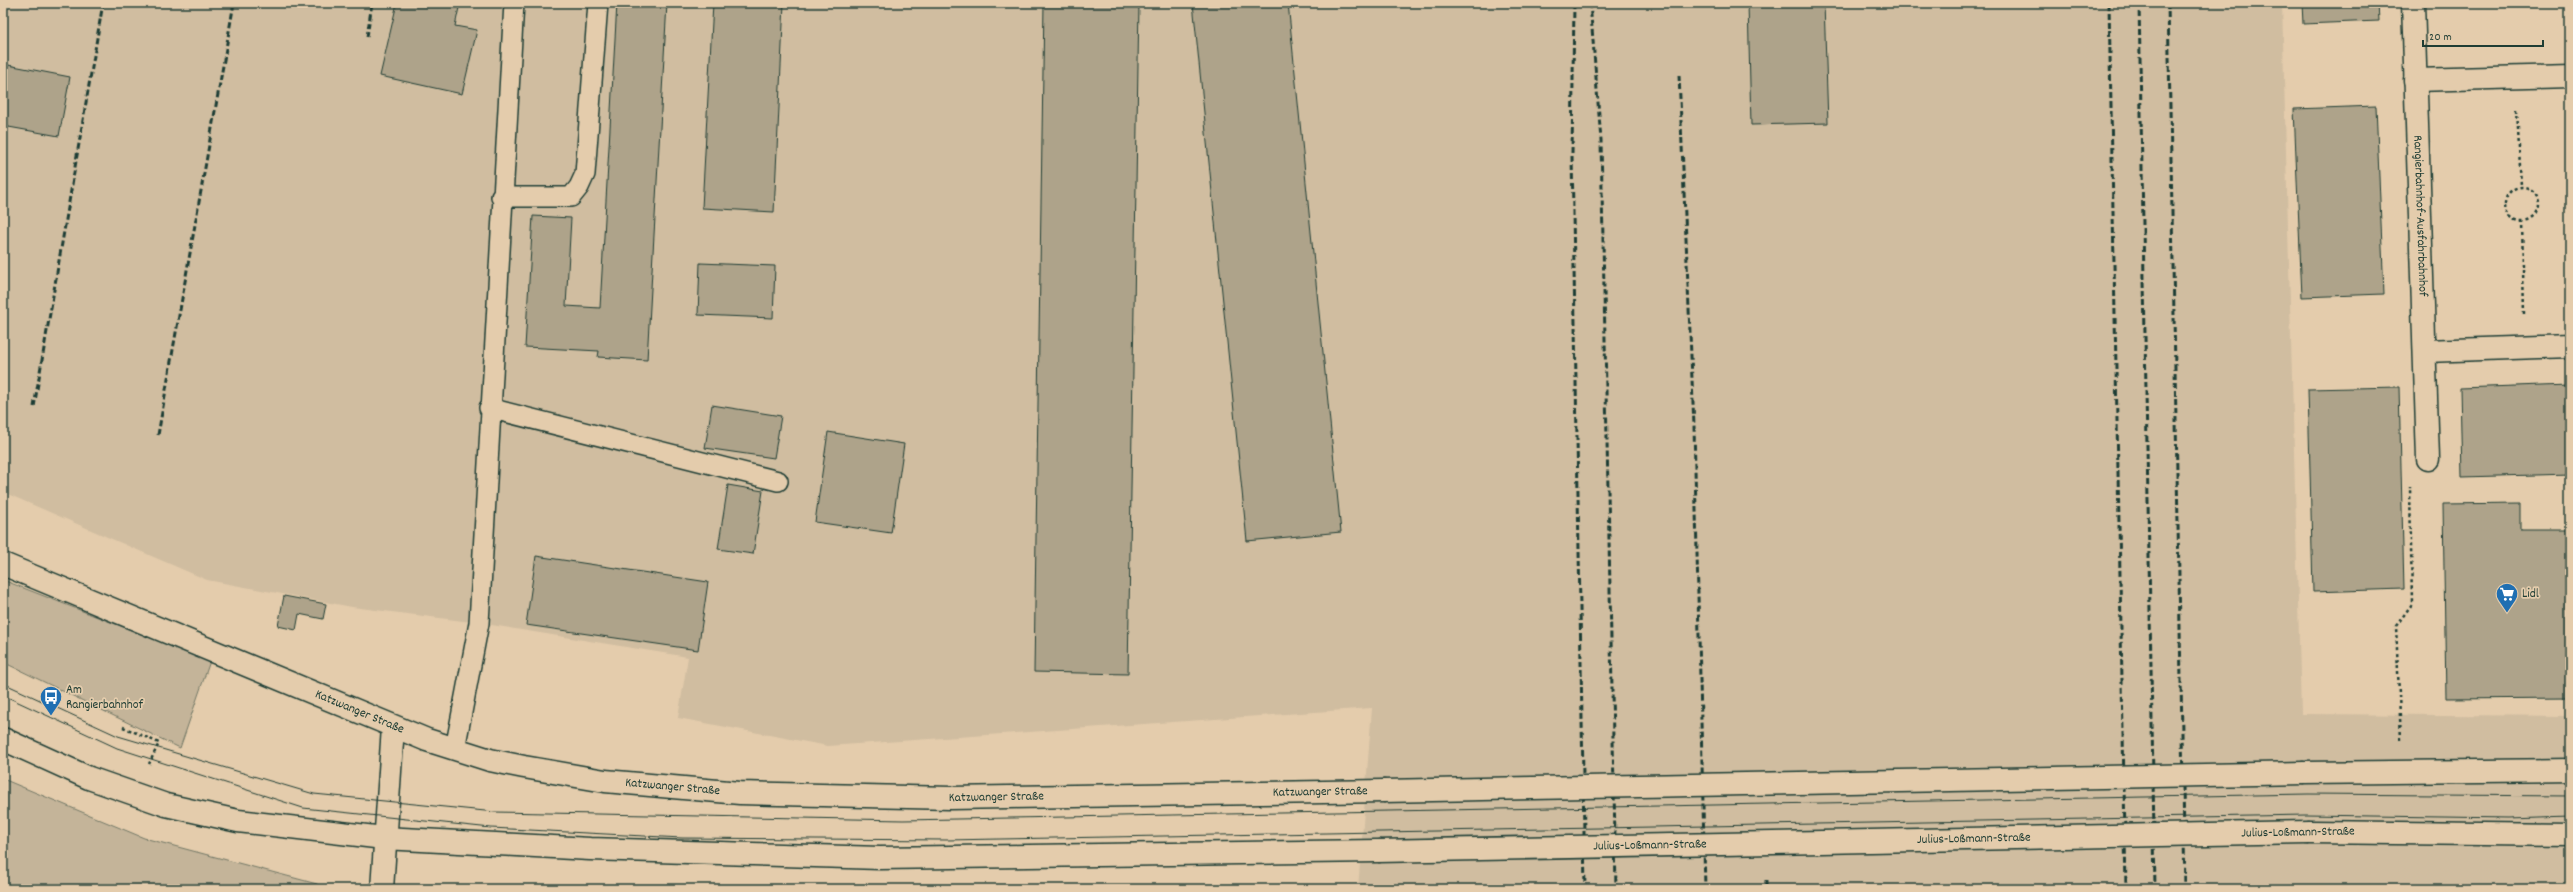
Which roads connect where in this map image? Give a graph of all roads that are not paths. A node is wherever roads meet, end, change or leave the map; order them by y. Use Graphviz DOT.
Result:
graph roads {
  1 [pos="514,3"];
  2 [pos="598,3"];
  3 [pos="2413,3"];
  4 [pos="2570,76"];
  5 [pos="2415,80"];
  6 [pos="501,197"];
  7 [pos="2570,346"];
  8 [pos="2425,351"];
  9 [pos="489,408"];
  10 [pos="2428,459"];
  11 [pos="778,481"];
  12 [pos="3,564"];
  13 [pos="393,727"];
  14 [pos="3,739"];
  15 [pos="455,749"];
  16 [pos="2570,770"];
  17 [pos="2570,835"];
  18 [pos="384,838"];
  19 [pos="382,889"];
  1 -- 6 [label="lane"];
  2 -- 6 [label="lane"];
  3 -- 5 [label="main road, Rangierbahnhof-Ausfahrbahnhof"];
  4 -- 5 [label="main road"];
  5 -- 8 [label="main road, Rangierbahnhof-Ausfahrbahnhof"];
  6 -- 9 [label="lane"];
  7 -- 8 [label="main road"];
  8 -- 10 [label="main road, Rangierbahnhof-Ausfahrbahnhof"];
  9 -- 11 [label="lane"];
  9 -- 15 [label="lane"];
  12 -- 13 [label="main road, Katzwanger Straße"];
  13 -- 15 [label="main road, Katzwanger Straße"];
  13 -- 18 [label="main road"];
  14 -- 18 [label="main road"];
  15 -- 16 [label="main road, Katzwanger Straße, bridge"];
  17 -- 18 [label="main road, Julius-Loßmann-Straße, bridge"];
  18 -- 19 [label="main road"];
}
